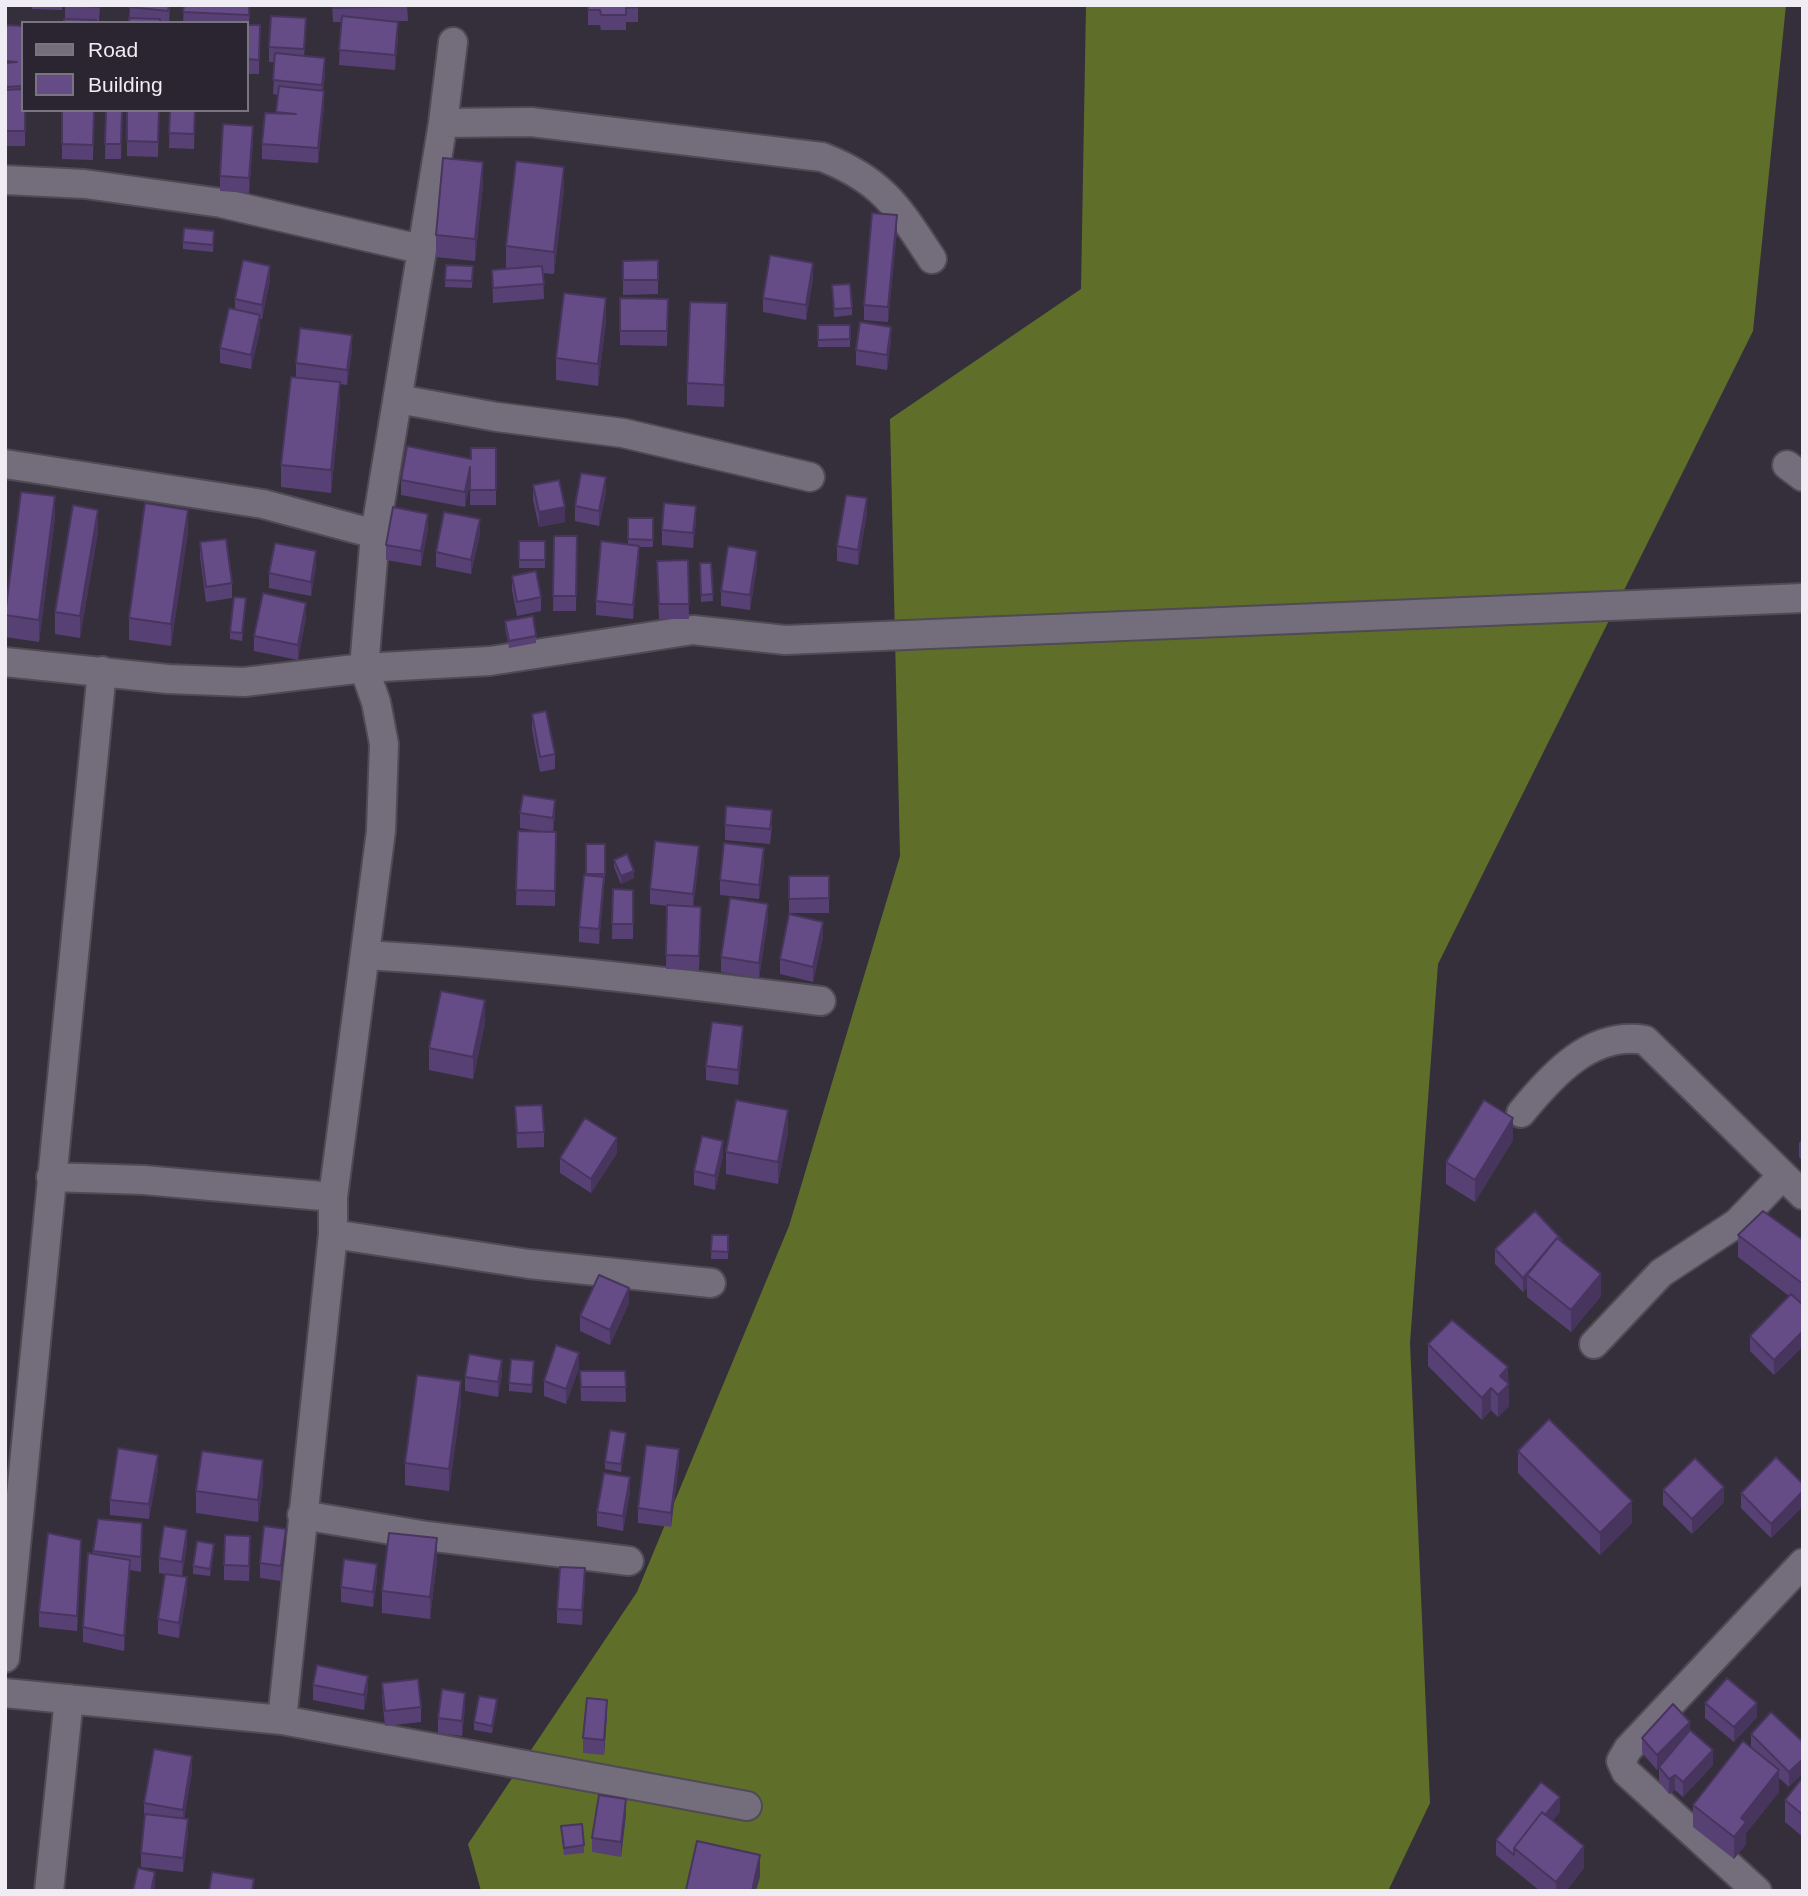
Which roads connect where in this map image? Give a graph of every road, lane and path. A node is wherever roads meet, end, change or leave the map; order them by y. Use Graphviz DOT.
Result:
graph roads {
  1 [pos="453,42"];
  2 [pos="443,123"];
  3 [pos="5,180"];
  4 [pos="420,249"];
  5 [pos="932,259"];
  6 [pos="398,400"];
  7 [pos="5,464"];
  8 [pos="810,477"];
  9 [pos="375,534"];
  10 [pos="1803,598"];
  11 [pos="5,663"];
  12 [pos="364,668"];
  13 [pos="102,671"];
  14 [pos="367,955"];
  15 [pos="821,1001"];
  16 [pos="1521,1113"];
  17 [pos="1782,1175"];
  18 [pos="51,1177"];
  19 [pos="1803,1195"];
  20 [pos="333,1197"];
  21 [pos="333,1234"];
  22 [pos="711,1283"];
  23 [pos="1594,1344"];
  24 [pos="302,1515"];
  25 [pos="629,1561"];
  26 [pos="1803,1563"];
  27 [pos="5,1658"];
  28 [pos="5,1693"];
  29 [pos="68,1699"];
  30 [pos="282,1720"];
  31 [pos="747,1806"];
  32 [pos="49,1891"];
  33 [pos="1757,1891"];
  1 -- 2 [label="street"];
  2 -- 4 [label="street"];
  2 -- 5 [label="street"];
  3 -- 4 [label="street"];
  4 -- 6 [label="street"];
  6 -- 8 [label="street"];
  6 -- 9 [label="street"];
  7 -- 9 [label="street"];
  9 -- 12 [label="street"];
  10 -- 12 [label="street"];
  11 -- 13 [label="street"];
  12 -- 13 [label="street"];
  12 -- 14 [label="street"];
  13 -- 18 [label="street"];
  14 -- 15 [label="street"];
  14 -- 20 [label="street"];
  16 -- 17 [label="street"];
  17 -- 19 [label="street"];
  17 -- 23 [label="street"];
  18 -- 20 [label="street"];
  18 -- 27 [label="street"];
  20 -- 21 [label="street"];
  21 -- 22 [label="street"];
  21 -- 24 [label="street"];
  24 -- 25 [label="street"];
  24 -- 30 [label="street"];
  26 -- 33 [label="street"];
  28 -- 29 [label="street"];
  29 -- 30 [label="street"];
  29 -- 32 [label="street"];
  30 -- 31 [label="street"];
}
